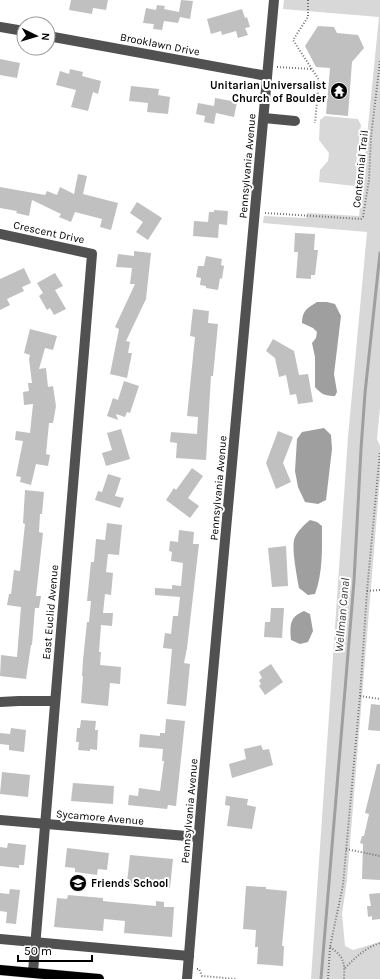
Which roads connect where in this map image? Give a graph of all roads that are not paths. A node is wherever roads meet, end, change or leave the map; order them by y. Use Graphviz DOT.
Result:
graph roads {
  1 [pos="274,0"];
  2 [pos="0,27"];
  3 [pos="16,30"];
  4 [pos="56,37"];
  5 [pos="268,71"];
  6 [pos="264,118"];
  7 [pos="295,121"];
  8 [pos="0,234"];
  9 [pos="92,254"];
  10 [pos="55,701"];
  11 [pos="0,702"];
  12 [pos="0,820"];
  13 [pos="46,824"];
  14 [pos="198,837"];
  15 [pos="0,939"];
  16 [pos="35,942"];
  17 [pos="189,956"];
  18 [pos="0,970"];
  19 [pos="33,972"];
  20 [pos="99,979"];
  21 [pos="187,979"];
  1 -- 5 [label="street, Pennsylvania Avenue"];
  2 -- 3 [label="street"];
  4 -- 5 [label="street, Brooklawn Drive"];
  5 -- 6 [label="street, Pennsylvania Avenue"];
  6 -- 7 [label="street"];
  6 -- 14 [label="street, Pennsylvania Avenue"];
  8 -- 9 [label="street, Crescent Drive"];
  9 -- 10 [label="street, East Euclid Avenue"];
  10 -- 11 [label="street"];
  10 -- 13 [label="street, East Euclid Avenue"];
  12 -- 13 [label="street, Sycamore Avenue"];
  13 -- 14 [label="street, Sycamore Avenue"];
  13 -- 16 [label="street, East Euclid Avenue"];
  14 -- 17 [label="street, Pennsylvania Avenue"];
  15 -- 16 [label="street"];
  16 -- 17 [label="street"];
  16 -- 19 [label="street, East Euclid Avenue"];
  17 -- 21 [label="street, Pennsylvania Avenue"];
  18 -- 19 [label="main road"];
  19 -- 20 [label="main road"];
}
